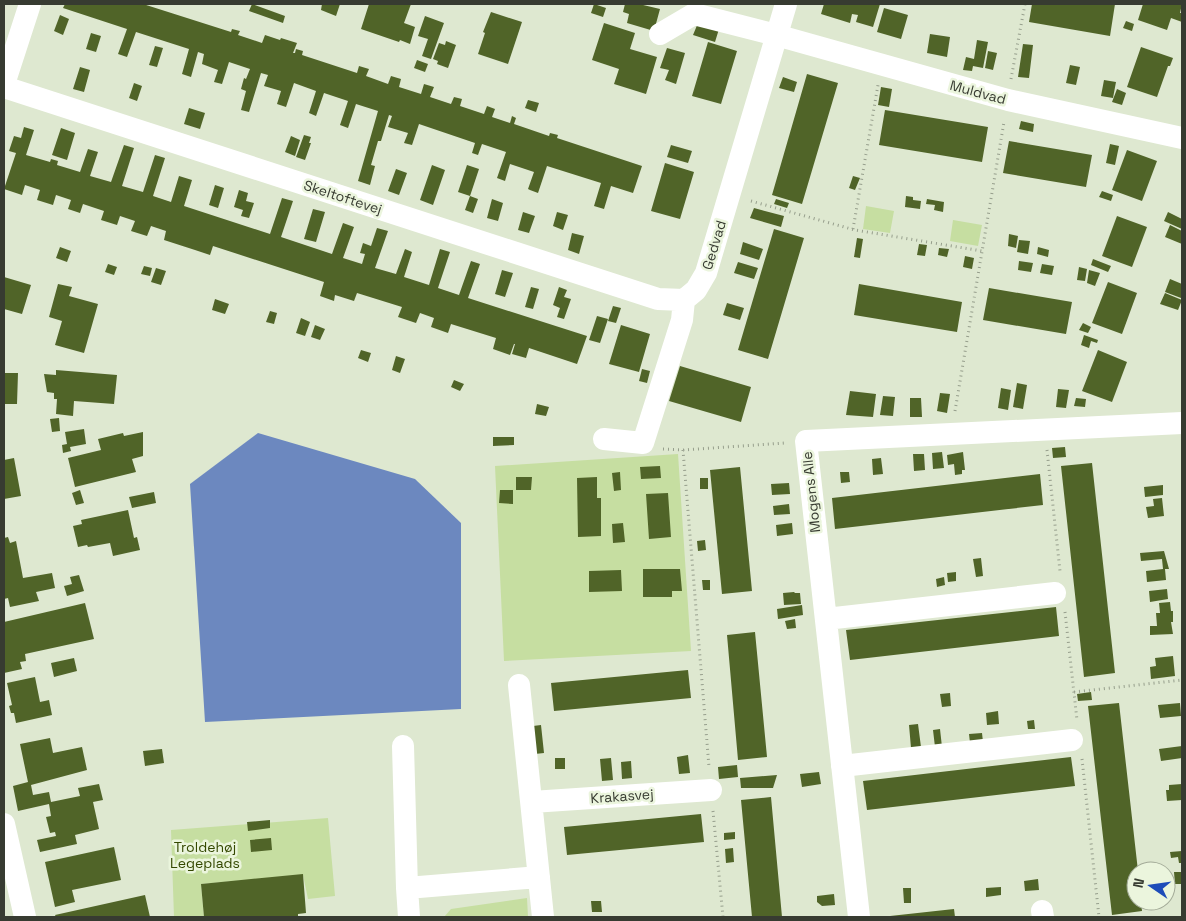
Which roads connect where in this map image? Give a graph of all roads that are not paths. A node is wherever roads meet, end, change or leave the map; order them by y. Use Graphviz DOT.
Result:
graph roads {
  1 [pos="30,4"];
  2 [pos="786,4"];
  3 [pos="660,34"];
  4 [pos="776,36"];
  5 [pos="4,86"];
  6 [pos="1182,138"];
  7 [pos="684,300"];
  8 [pos="1182,423"];
  9 [pos="604,439"];
  10 [pos="1060,591"];
  11 [pos="826,619"];
  12 [pos="519,685"];
  13 [pos="1077,737"];
  14 [pos="402,746"];
  15 [pos="842,766"];
  16 [pos="711,790"];
  17 [pos="532,802"];
  18 [pos="4,824"];
  19 [pos="539,877"];
  20 [pos="407,888"];
  21 [pos="25,917"];
  22 [pos="410,917"];
  23 [pos="543,917"];
  24 [pos="860,917"];
  1 -- 5 [label="street"];
  2 -- 4 [label="street, Gedvad"];
  3 -- 4 [label="street, Muldvad"];
  4 -- 6 [label="street, Muldvad"];
  4 -- 7 [label="street, Gedvad"];
  5 -- 7 [label="street, Skeltoftevej"];
  7 -- 9 [label="street"];
  8 -- 11 [label="street, Mogens Alle"];
  10 -- 11 [label="street"];
  11 -- 15 [label="street, Mogens Alle"];
  12 -- 17 [label="street"];
  13 -- 15 [label="street"];
  14 -- 20 [label="street"];
  15 -- 24 [label="street, Mogens Alle"];
  16 -- 17 [label="street, Krakasvej"];
  17 -- 19 [label="street"];
  18 -- 21 [label="street"];
  19 -- 20 [label="street"];
  19 -- 23 [label="street"];
  20 -- 22 [label="street"];
}
